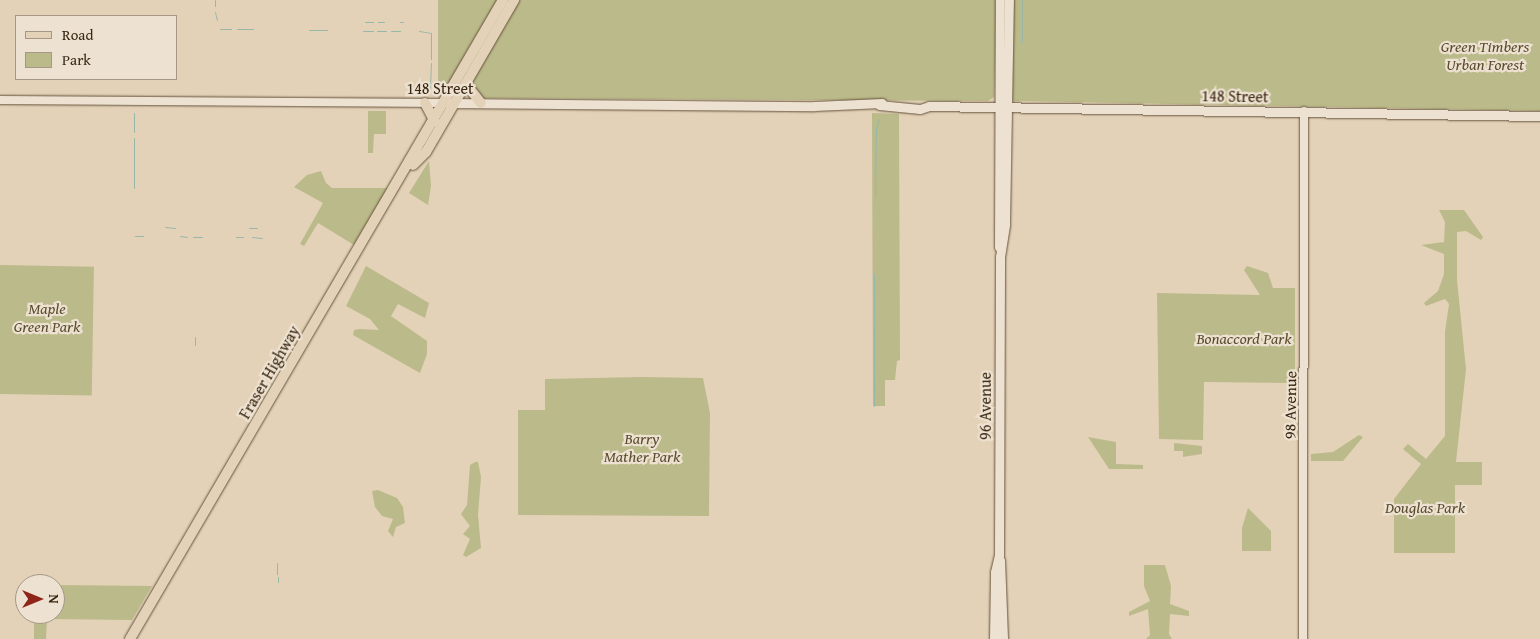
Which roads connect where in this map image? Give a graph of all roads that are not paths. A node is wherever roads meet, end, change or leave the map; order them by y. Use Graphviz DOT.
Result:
graph roads {
  1 [pos="503,0"];
  2 [pos="514,0"];
  3 [pos="1000,0"];
  4 [pos="1008,0"];
  5 [pos="466,84"];
  6 [pos="0,100"];
  7 [pos="425,103"];
  8 [pos="451,103"];
  9 [pos="481,103"];
  10 [pos="1002,107"];
  11 [pos="1304,111"];
  12 [pos="1540,116"];
  13 [pos="434,122"];
  14 [pos="403,174"];
  15 [pos="999,554"];
  16 [pos="161,586"];
  17 [pos="130,639"];
  18 [pos="138,639"];
  19 [pos="994,639"];
  20 [pos="1003,639"];
  21 [pos="1303,639"];
  1 -- 8 [label="main road, Fraser Highway"];
  2 -- 5 [label="main road, Fraser Highway"];
  3 -- 10 [label="main road, 96 Avenue"];
  4 -- 10 [label="main road, 96 Avenue"];
  5 -- 8 [label="main road, Fraser Highway"];
  5 -- 9 [label="main road"];
  6 -- 7 [label="street, 148 Street"];
  7 -- 8 [label="street, 148 Street"];
  7 -- 13 [label="main road"];
  8 -- 9 [label="main road, 148 Street"];
  8 -- 13 [label="main road, Fraser Highway"];
  8 -- 14 [label="main road, Fraser Highway"];
  9 -- 10 [label="main road, 148 Street"];
  10 -- 11 [label="main road, 148 Street"];
  10 -- 15 [label="main road, 96 Avenue"];
  11 -- 12 [label="main road, 148 Street"];
  11 -- 21 [label="street, 98 Avenue"];
  13 -- 14 [label="main road, Fraser Highway"];
  14 -- 16 [label="main road, Fraser Highway"];
  15 -- 19 [label="main road, 96 Avenue"];
  15 -- 20 [label="main road, 96 Avenue"];
  16 -- 17 [label="main road, Fraser Highway"];
  16 -- 18 [label="main road, Fraser Highway"];
}
